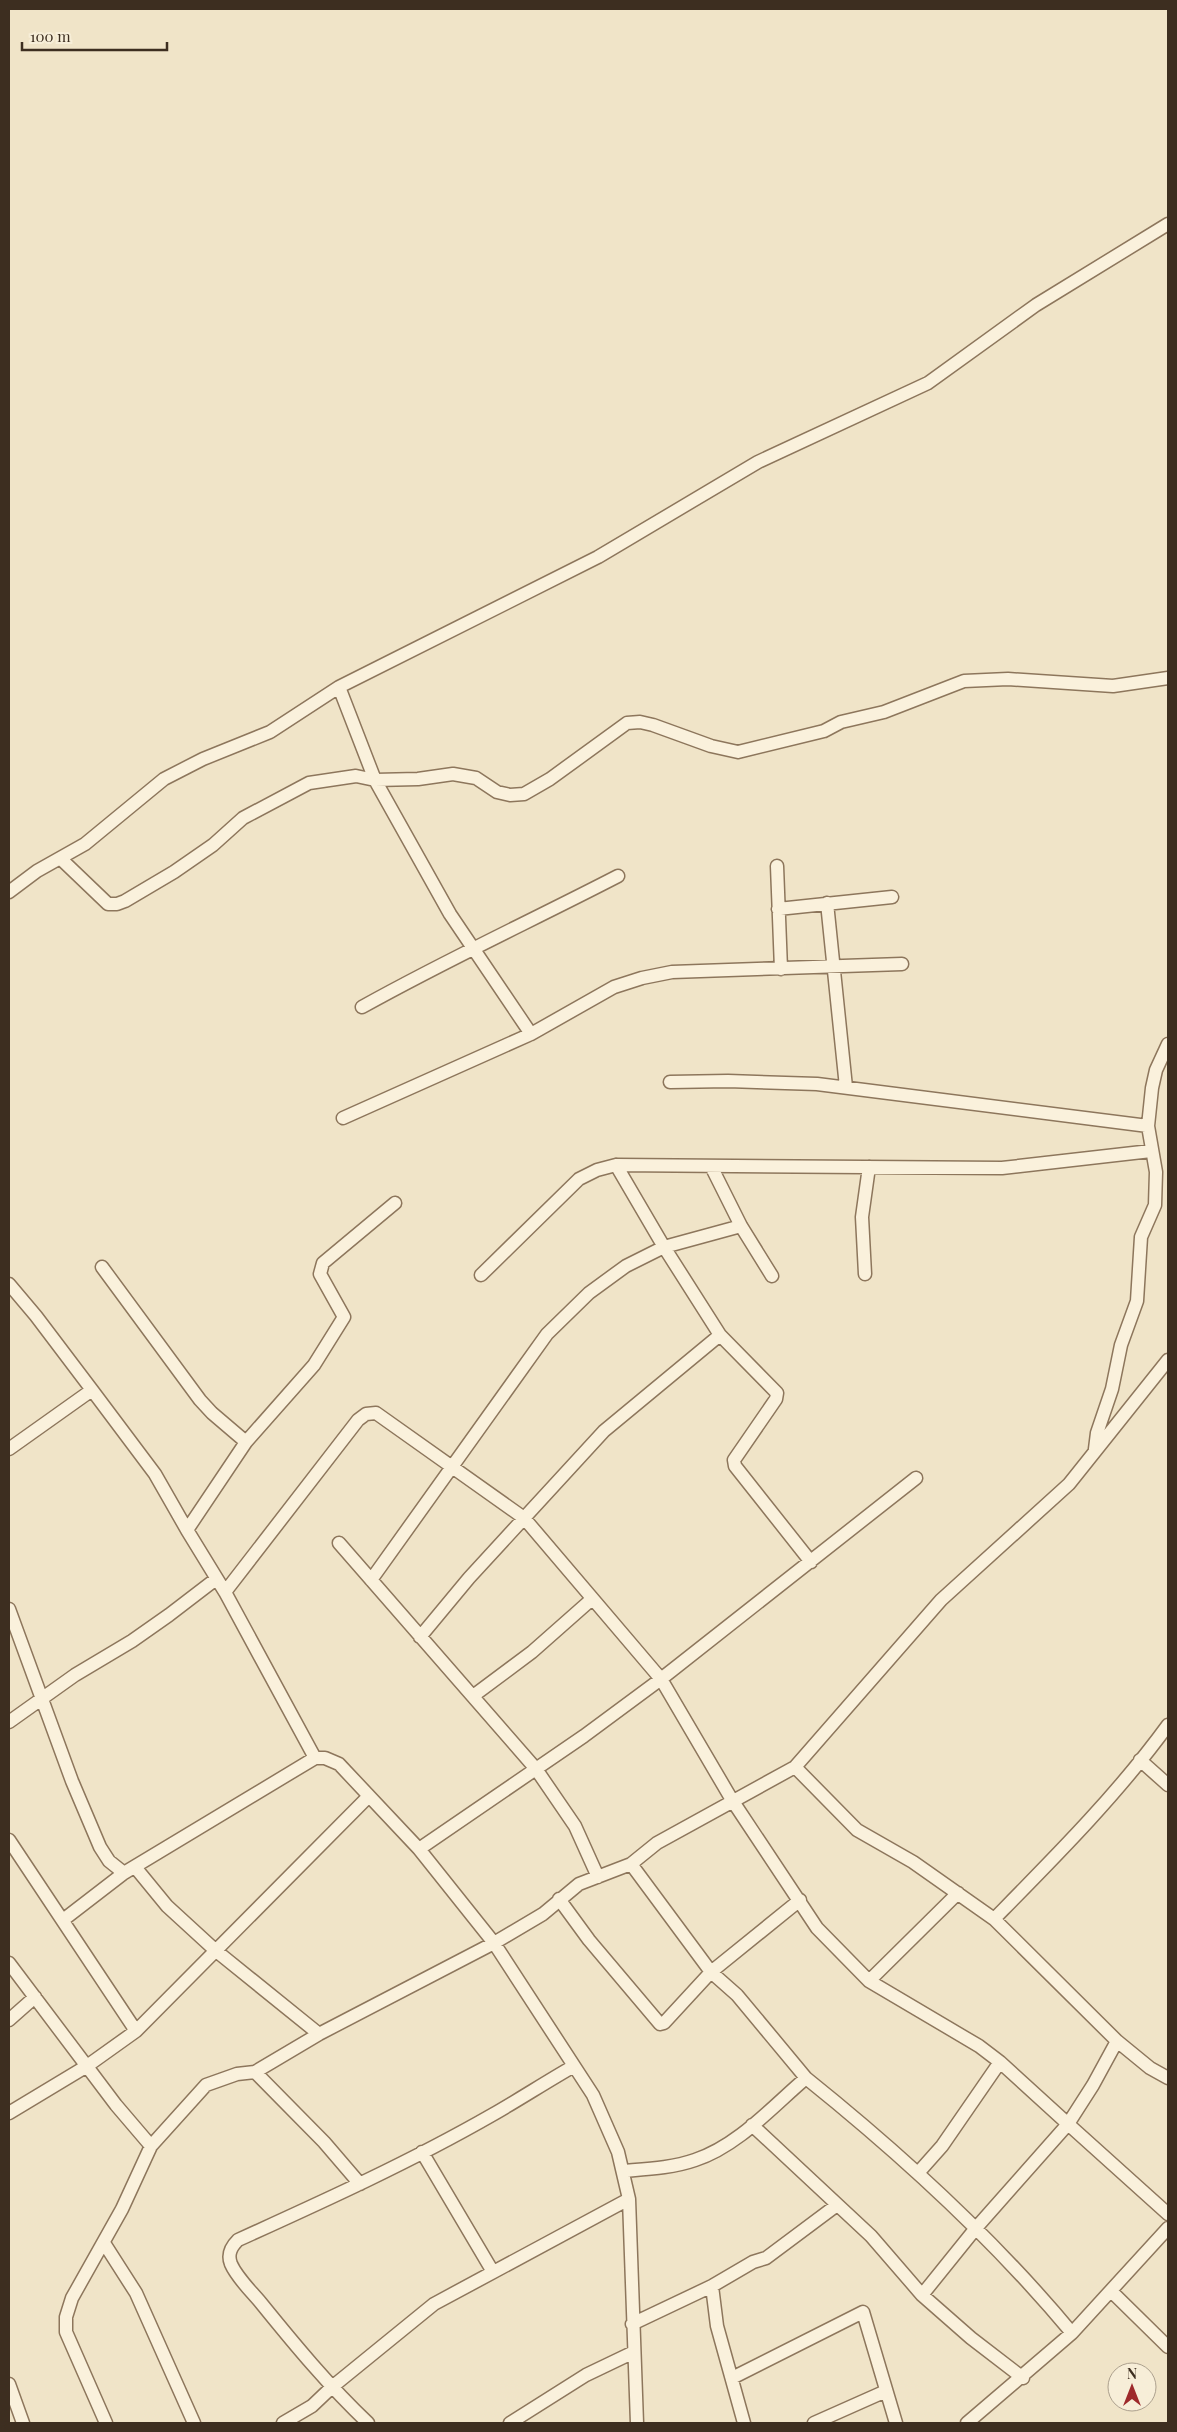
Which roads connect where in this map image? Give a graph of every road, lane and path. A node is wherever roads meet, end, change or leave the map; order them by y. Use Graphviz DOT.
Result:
graph roads {
  1 [pos="1168,224"];
  2 [pos="1168,678"];
  3 [pos="339,687"];
  4 [pos="375,780"];
  5 [pos="61,859"];
  6 [pos="777,866"];
  7 [pos="618,876"];
  8 [pos="9,892"];
  9 [pos="892,897"];
  10 [pos="827,903"];
  11 [pos="778,910"];
  12 [pos="474,950"];
  13 [pos="902,964"];
  14 [pos="834,968"];
  15 [pos="781,969"];
  16 [pos="362,1007"];
  17 [pos="531,1034"];
  18 [pos="1168,1044"];
  19 [pos="670,1082"];
  20 [pos="846,1087"];
  21 [pos="343,1118"];
  22 [pos="1148,1126"];
  23 [pos="1151,1151"];
  24 [pos="616,1165"];
  25 [pos="711,1166"];
  26 [pos="869,1167"];
  27 [pos="395,1203"];
  28 [pos="741,1226"];
  29 [pos="664,1247"];
  30 [pos="102,1267"];
  31 [pos="865,1274"];
  32 [pos="481,1275"];
  33 [pos="772,1276"];
  34 [pos="9,1284"];
  35 [pos="720,1335"];
  36 [pos="1168,1360"];
  37 [pos="92,1390"];
  38 [pos="246,1442"];
  39 [pos="9,1449"];
  40 [pos="1096,1449"];
  41 [pos="452,1467"];
  42 [pos="916,1478"];
  43 [pos="524,1518"];
  44 [pos="187,1530"];
  45 [pos="339,1544"];
  46 [pos="811,1562"];
  47 [pos="216,1578"];
  48 [pos="370,1580"];
  49 [pos="225,1592"];
  50 [pos="592,1599"];
  51 [pos="9,1609"];
  52 [pos="420,1637"];
  53 [pos="661,1679"];
  54 [pos="473,1696"];
  55 [pos="40,1698"];
  56 [pos="9,1722"];
  57 [pos="1168,1724"];
  58 [pos="316,1758"];
  59 [pos="1140,1760"];
  60 [pos="794,1767"];
  61 [pos="536,1769"];
  62 [pos="1168,1785"];
  63 [pos="368,1797"];
  64 [pos="732,1800"];
  65 [pos="9,1840"];
  66 [pos="419,1849"];
  67 [pos="631,1864"];
  68 [pos="136,1867"];
  69 [pos="124,1874"];
  70 [pos="598,1876"];
  71 [pos="958,1893"];
  72 [pos="559,1899"];
  73 [pos="800,1900"];
  74 [pos="994,1919"];
  75 [pos="63,1920"];
  76 [pos="494,1943"];
  77 [pos="215,1950"];
  78 [pos="9,1963"];
  79 [pos="711,1972"];
  80 [pos="869,1981"];
  81 [pos="35,1997"];
  82 [pos="9,2020"];
  83 [pos="136,2031"];
  84 [pos="318,2034"];
  85 [pos="1117,2041"];
  86 [pos="1000,2062"];
  87 [pos="87,2066"];
  88 [pos="574,2066"];
  89 [pos="255,2072"];
  90 [pos="806,2078"];
  91 [pos="1168,2078"];
  92 [pos="9,2113"];
  93 [pos="1068,2124"];
  94 [pos="752,2125"];
  95 [pos="151,2146"];
  96 [pos="422,2152"];
  97 [pos="623,2171"];
  98 [pos="918,2173"];
  99 [pos="360,2184"];
  100 [pos="629,2199"];
  101 [pos="837,2205"];
  102 [pos="1168,2214"];
  103 [pos="976,2228"];
  104 [pos="1168,2228"];
  105 [pos="104,2243"];
  106 [pos="493,2272"];
  107 [pos="712,2286"];
  108 [pos="1110,2291"];
  109 [pos="922,2295"];
  110 [pos="632,2324"];
  111 [pos="1072,2333"];
  112 [pos="1168,2347"];
  113 [pos="634,2352"];
  114 [pos="732,2378"];
  115 [pos="1023,2378"];
  116 [pos="9,2384"];
  117 [pos="332,2387"];
  118 [pos="886,2390"];
  119 [pos="974,2421"];
  120 [pos="23,2423"];
  121 [pos="106,2423"];
  122 [pos="194,2423"];
  123 [pos="283,2423"];
  124 [pos="368,2423"];
  125 [pos="510,2423"];
  126 [pos="637,2423"];
  127 [pos="744,2423"];
  128 [pos="814,2423"];
  129 [pos="896,2423"];
  1 -- 3 [label="street"];
  2 -- 4 [label="street"];
  3 -- 4 [label="street"];
  3 -- 5 [label="street"];
  4 -- 5 [label="street"];
  4 -- 12 [label="street"];
  5 -- 8 [label="street"];
  6 -- 11 [label="street"];
  7 -- 12 [label="street"];
  9 -- 10 [label="street"];
  10 -- 11 [label="street"];
  10 -- 14 [label="street"];
  11 -- 15 [label="street"];
  12 -- 16 [label="street"];
  12 -- 17 [label="street"];
  13 -- 14 [label="street"];
  14 -- 15 [label="street"];
  14 -- 20 [label="street"];
  15 -- 17 [label="street"];
  17 -- 21 [label="street"];
  18 -- 22 [label="street"];
  19 -- 20 [label="street"];
  20 -- 22 [label="street"];
  22 -- 23 [label="street"];
  23 -- 26 [label="street"];
  23 -- 40 [label="street"];
  24 -- 25 [label="street"];
  24 -- 29 [label="street"];
  24 -- 32 [label="street"];
  25 -- 26 [label="street"];
  25 -- 28 [label="street"];
  26 -- 31 [label="street"];
  27 -- 38 [label="street"];
  28 -- 29 [label="street"];
  28 -- 33 [label="street"];
  29 -- 35 [label="street"];
  29 -- 41 [label="street"];
  30 -- 38 [label="street"];
  34 -- 37 [label="street"];
  35 -- 43 [label="street"];
  35 -- 46 [label="street"];
  36 -- 40 [label="street"];
  37 -- 39 [label="street"];
  37 -- 44 [label="street"];
  38 -- 44 [label="street"];
  40 -- 60 [label="street"];
  41 -- 43 [label="street"];
  41 -- 48 [label="street"];
  41 -- 49 [label="street"];
  42 -- 46 [label="street"];
  43 -- 50 [label="street"];
  43 -- 52 [label="street"];
  44 -- 47 [label="street"];
  45 -- 48 [label="street"];
  46 -- 53 [label="street"];
  47 -- 49 [label="street"];
  47 -- 55 [label="street"];
  48 -- 52 [label="street"];
  49 -- 58 [label="street"];
  50 -- 53 [label="street"];
  50 -- 54 [label="street"];
  51 -- 55 [label="street"];
  52 -- 54 [label="street"];
  53 -- 61 [label="street"];
  53 -- 64 [label="street"];
  54 -- 61 [label="street"];
  55 -- 56 [label="street"];
  55 -- 69 [label="street"];
  57 -- 59 [label="street"];
  58 -- 63 [label="street"];
  58 -- 68 [label="street"];
  59 -- 62 [label="street"];
  59 -- 74 [label="street"];
  60 -- 64 [label="street"];
  60 -- 71 [label="street"];
  61 -- 66 [label="street"];
  61 -- 70 [label="street"];
  63 -- 66 [label="street"];
  63 -- 77 [label="street"];
  64 -- 67 [label="street"];
  64 -- 73 [label="street"];
  65 -- 75 [label="street"];
  66 -- 76 [label="street"];
  67 -- 70 [label="street"];
  67 -- 79 [label="street"];
  68 -- 69 [label="street"];
  68 -- 77 [label="street"];
  69 -- 75 [label="street"];
  70 -- 72 [label="street"];
  71 -- 74 [label="street"];
  71 -- 80 [label="street"];
  72 -- 76 [label="street"];
  72 -- 79 [label="street"];
  73 -- 79 [label="street"];
  73 -- 80 [label="street"];
  74 -- 85 [label="street"];
  75 -- 83 [label="street"];
  76 -- 84 [label="street"];
  76 -- 88 [label="street"];
  77 -- 83 [label="street"];
  77 -- 84 [label="street"];
  78 -- 81 [label="street"];
  79 -- 90 [label="street"];
  80 -- 86 [label="street"];
  81 -- 82 [label="street"];
  81 -- 87 [label="street"];
  83 -- 87 [label="street"];
  84 -- 89 [label="street"];
  85 -- 91 [label="street"];
  85 -- 93 [label="street"];
  86 -- 93 [label="street"];
  86 -- 98 [label="street"];
  87 -- 92 [label="street"];
  87 -- 95 [label="street"];
  88 -- 96 [label="street"];
  88 -- 97 [label="street"];
  89 -- 95 [label="street"];
  89 -- 99 [label="street"];
  90 -- 94 [label="street"];
  90 -- 98 [label="street"];
  93 -- 102 [label="street"];
  93 -- 103 [label="street"];
  94 -- 97 [label="street"];
  94 -- 101 [label="street"];
  95 -- 105 [label="street"];
  96 -- 99 [label="street"];
  96 -- 106 [label="street"];
  97 -- 100 [label="street"];
  98 -- 103 [label="street"];
  99 -- 117 [label="street"];
  100 -- 106 [label="street"];
  100 -- 110 [label="street"];
  101 -- 107 [label="street"];
  101 -- 109 [label="street"];
  103 -- 109 [label="street"];
  103 -- 111 [label="street"];
  104 -- 108 [label="street"];
  105 -- 121 [label="street"];
  105 -- 122 [label="street"];
  106 -- 117 [label="street"];
  107 -- 110 [label="street"];
  107 -- 114 [label="street"];
  108 -- 111 [label="street"];
  108 -- 112 [label="street"];
  109 -- 115 [label="street"];
  110 -- 113 [label="street"];
  111 -- 115 [label="street"];
  113 -- 125 [label="street"];
  113 -- 126 [label="street"];
  114 -- 118 [label="street"];
  114 -- 127 [label="street"];
  115 -- 119 [label="street"];
  116 -- 120 [label="street"];
  117 -- 123 [label="street"];
  117 -- 124 [label="street"];
  118 -- 128 [label="street"];
  118 -- 129 [label="street"];
}
